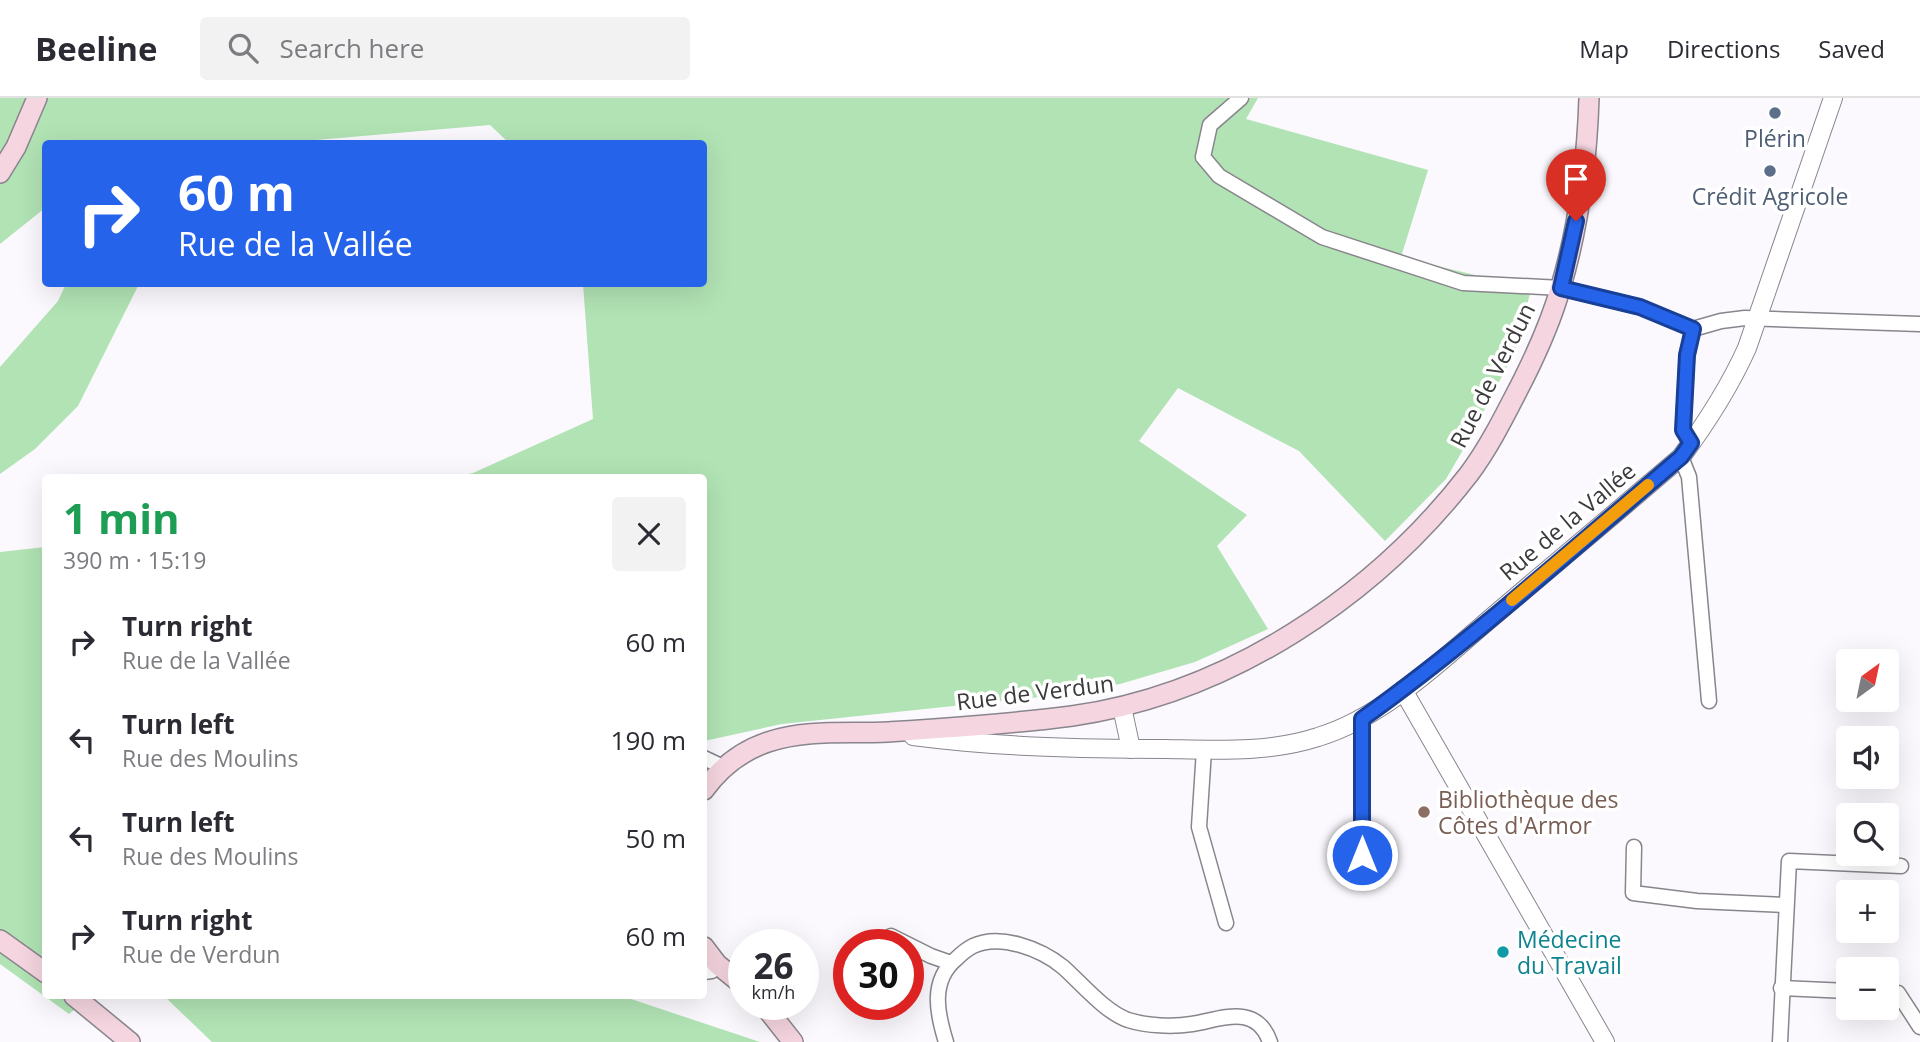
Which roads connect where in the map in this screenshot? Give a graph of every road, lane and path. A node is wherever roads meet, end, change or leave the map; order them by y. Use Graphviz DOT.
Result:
graph roads {
  1 [pos="37,98"];
  2 [pos="1241,98"];
  3 [pos="1589,98"];
  4 [pos="1833,98"];
  5 [pos="0,173"];
  6 [pos="1561,288"];
  7 [pos="1758,319"];
  8 [pos="1920,324"];
  9 [pos="1693,329"];
  10 [pos="1686,450"];
  11 [pos="1403,690"];
  12 [pos="1709,701"];
  13 [pos="1122,707"];
  14 [pos="1362,719"];
  15 [pos="885,732"];
  16 [pos="1130,749"];
  17 [pos="1204,750"];
  18 [pos="707,759"];
  19 [pos="723,767"];
  20 [pos="707,786"];
  21 [pos="1634,847"];
  22 [pos="1362,855"];
  23 [pos="1901,866"];
  24 [pos="1786,905"];
  25 [pos="1226,923"];
  26 [pos="0,940"];
  27 [pos="924,952"];
  28 [pos="951,963"];
  29 [pos="710,968"];
  30 [pos="42,970"];
  31 [pos="728,978"];
  32 [pos="1781,988"];
  33 [pos="1836,990"];
  34 [pos="1899,995"];
  35 [pos="78,999"];
  36 [pos="776,1020"];
  37 [pos="1920,1027"];
  38 [pos="130,1042"];
  39 [pos="793,1042"];
  40 [pos="946,1042"];
  41 [pos="1270,1042"];
  42 [pos="1605,1042"];
  43 [pos="1780,1042"];
  1 -- 5 [label="main road"];
  2 -- 6 [label="street"];
  3 -- 6 [label="main road, Rue de Verdun"];
  4 -- 7 [label="street, Rue de la Vallée"];
  6 -- 9 [label="street"];
  6 -- 13 [label="main road, Rue de Verdun"];
  7 -- 8 [label="street"];
  7 -- 9 [label="street"];
  7 -- 10 [label="street, Rue de la Vallée"];
  9 -- 10 [label="street"];
  10 -- 11 [label="street, Rue de la Vallée"];
  10 -- 12 [label="street"];
  11 -- 14 [label="street, Rue de la Vallée"];
  11 -- 42 [label="street"];
  13 -- 15 [label="main road, Rue de Verdun"];
  13 -- 16 [label="street"];
  14 -- 17 [label="street, Rue de la Vallée"];
  14 -- 22 [label="street"];
  15 -- 16 [label="street, Rue de la Vallée"];
  15 -- 19 [label="main road, Rue de Verdun"];
  16 -- 17 [label="street, Rue de la Vallée"];
  17 -- 25 [label="street"];
  18 -- 19 [label="street"];
  19 -- 20 [label="main road, Rue de Verdun"];
  21 -- 24 [label="street"];
  23 -- 24 [label="street"];
  24 -- 32 [label="street"];
  26 -- 30 [label="main road"];
  27 -- 28 [label="street"];
  28 -- 40 [label="street"];
  28 -- 41 [label="street"];
  29 -- 31 [label="main road"];
  32 -- 33 [label="street"];
  32 -- 43 [label="street"];
  34 -- 37 [label="street"];
  35 -- 38 [label="main road"];
  36 -- 39 [label="main road"];
}
